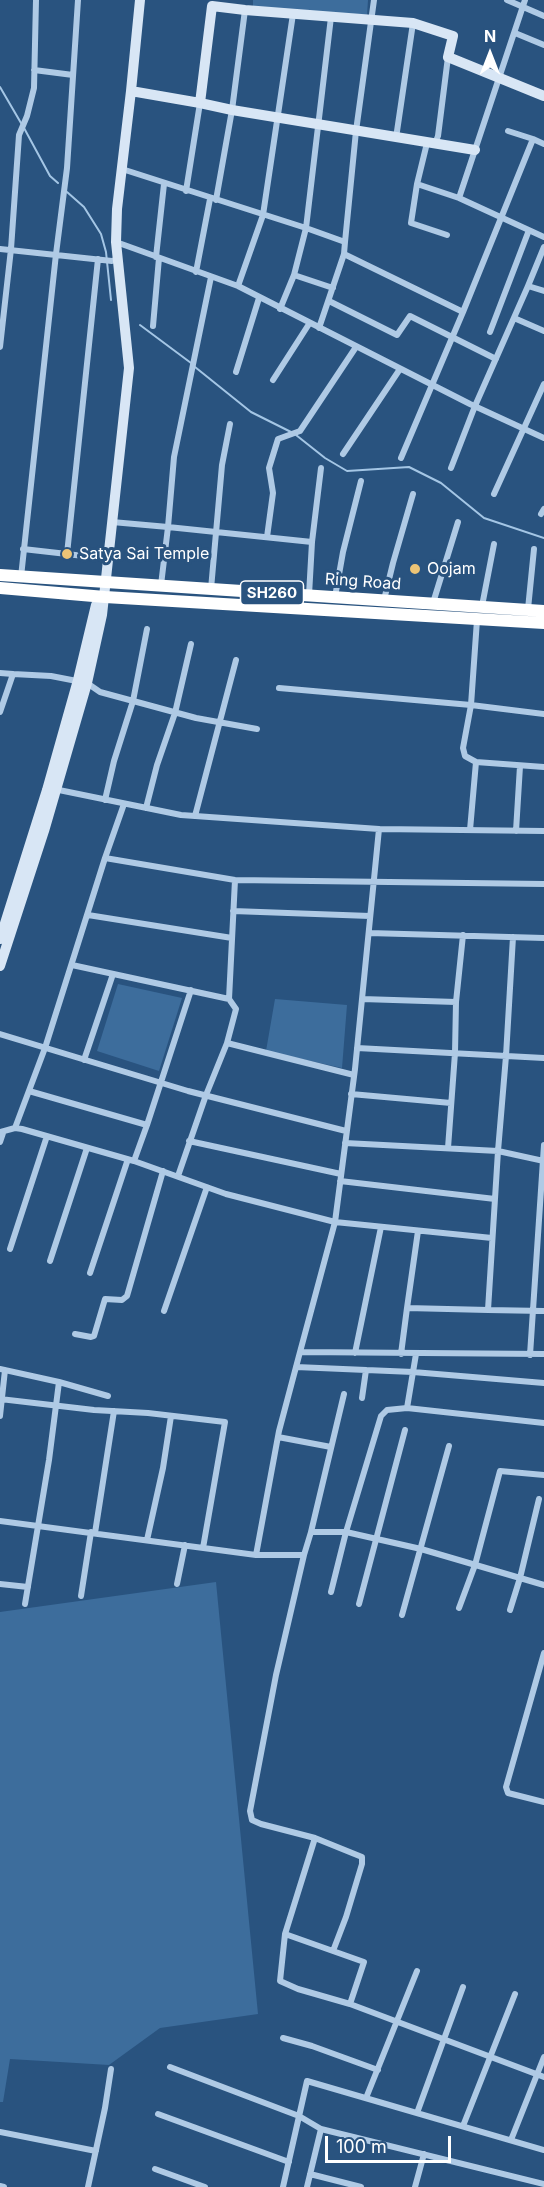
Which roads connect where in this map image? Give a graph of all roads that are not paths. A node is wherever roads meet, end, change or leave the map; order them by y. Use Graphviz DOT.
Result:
graph roads {
  1 [pos="36,0"];
  2 [pos="78,0"];
  3 [pos="132,0"];
  4 [pos="140,0"];
  5 [pos="374,0"];
  6 [pos="507,0"];
  7 [pos="212,3"];
  8 [pos="524,4"];
  9 [pos="245,10"];
  10 [pos="294,14"];
  11 [pos="544,16"];
  12 [pos="332,17"];
  13 [pos="371,19"];
  14 [pos="413,23"];
  15 [pos="515,33"];
  16 [pos="544,45"];
  17 [pos="448,57"];
  18 [pos="34,70"];
  19 [pos="73,75"];
  20 [pos="499,77"];
  21 [pos="131,91"];
  22 [pos="544,96"];
  23 [pos="200,103"];
  24 [pos="232,110"];
  25 [pos="279,118"];
  26 [pos="318,125"];
  27 [pos="356,131"];
  28 [pos="508,131"];
  29 [pos="396,138"];
  30 [pos="533,139"];
  31 [pos="428,143"];
  32 [pos="544,144"];
  33 [pos="475,150"];
  34 [pos="122,169"];
  35 [pos="164,184"];
  36 [pos="417,184"];
  37 [pos="186,191"];
  38 [pos="459,198"];
  39 [pos="213,199"];
  40 [pos="263,215"];
  41 [pos="501,216"];
  42 [pos="306,228"];
  43 [pos="530,230"];
  44 [pos="447,236"];
  45 [pos="544,237"];
  46 [pos="116,242"];
  47 [pos="345,242"];
  48 [pos="544,247"];
  49 [pos="0,249"];
  50 [pos="10,249"];
  51 [pos="56,254"];
  52 [pos="344,254"];
  53 [pos="157,257"];
  54 [pos="98,259"];
  55 [pos="115,260"];
  56 [pos="196,272"];
  57 [pos="294,275"];
  58 [pos="211,277"];
  59 [pos="238,286"];
  60 [pos="528,286"];
  61 [pos="333,288"];
  62 [pos="544,291"];
  63 [pos="259,298"];
  64 [pos="329,301"];
  65 [pos="280,309"];
  66 [pos="463,312"];
  67 [pos="514,318"];
  68 [pos="309,324"];
  69 [pos="153,326"];
  70 [pos="319,328"];
  71 [pos="544,331"];
  72 [pos="490,332"];
  73 [pos="452,338"];
  74 [pos="0,347"];
  75 [pos="356,347"];
  76 [pos="496,359"];
  77 [pos="400,369"];
  78 [pos="236,372"];
  79 [pos="273,380"];
  80 [pos="544,384"];
  81 [pos="433,386"];
  82 [pos="475,406"];
  83 [pos="230,424"];
  84 [pos="525,429"];
  85 [pos="544,438"];
  86 [pos="343,454"];
  87 [pos="401,458"];
  88 [pos="321,468"];
  89 [pos="451,468"];
  90 [pos="361,481"];
  91 [pos="413,494"];
  92 [pos="494,494"];
  93 [pos="112,522"];
  94 [pos="458,522"];
  95 [pos="168,527"];
  96 [pos="216,532"];
  97 [pos="267,537"];
  98 [pos="312,542"];
  99 [pos="494,544"];
  100 [pos="23,549"];
  101 [pos="534,549"];
  102 [pos="68,554"];
  103 [pos="105,558"];
  104 [pos="0,575"];
  105 [pos="21,577"];
  106 [pos="102,582"];
  107 [pos="161,586"];
  108 [pos="0,588"];
  109 [pos="211,589"];
  110 [pos="309,595"];
  111 [pos="101,596"];
  112 [pos="335,597"];
  113 [pos="384,600"];
  114 [pos="433,604"];
  115 [pos="482,607"];
  116 [pos="528,610"];
  117 [pos="544,611"];
  118 [pos="477,620"];
  119 [pos="544,623"];
  120 [pos="147,629"];
  121 [pos="191,644"];
  122 [pos="236,660"];
  123 [pos="0,673"];
  124 [pos="13,674"];
  125 [pos="82,681"];
  126 [pos="279,688"];
  127 [pos="133,701"];
  128 [pos="471,705"];
  129 [pos="0,712"];
  130 [pos="175,712"];
  131 [pos="544,714"];
  132 [pos="219,722"];
  133 [pos="257,729"];
  134 [pos="476,762"];
  135 [pos="520,766"];
  136 [pos="544,767"];
  137 [pos="52,789"];
  138 [pos="105,800"];
  139 [pos="124,804"];
  140 [pos="146,808"];
  141 [pos="195,816"];
  142 [pos="379,829"];
  143 [pos="470,830"];
  144 [pos="516,831"];
  145 [pos="544,831"];
  146 [pos="105,858"];
  147 [pos="235,880"];
  148 [pos="374,882"];
  149 [pos="544,884"];
  150 [pos="233,911"];
  151 [pos="88,915"];
  152 [pos="370,916"];
  153 [pos="8,917"];
  154 [pos="369,933"];
  155 [pos="463,935"];
  156 [pos="513,937"];
  157 [pos="232,938"];
  158 [pos="544,938"];
  159 [pos="0,939"];
  160 [pos="72,965"];
  161 [pos="0,966"];
  162 [pos="113,974"];
  163 [pos="191,990"];
  164 [pos="230,999"];
  165 [pos="362,999"];
  166 [pos="456,1002"];
  167 [pos="0,1034"];
  168 [pos="228,1043"];
  169 [pos="45,1048"];
  170 [pos="357,1048"];
  171 [pos="455,1053"];
  172 [pos="507,1056"];
  173 [pos="544,1058"];
  174 [pos="84,1060"];
  175 [pos="354,1075"];
  176 [pos="161,1083"];
  177 [pos="29,1091"];
  178 [pos="351,1094"];
  179 [pos="206,1095"];
  180 [pos="451,1103"];
  181 [pos="147,1125"];
  182 [pos="15,1128"];
  183 [pos="346,1131"];
  184 [pos="1,1132"];
  185 [pos="47,1136"];
  186 [pos="189,1141"];
  187 [pos="0,1142"];
  188 [pos="345,1143"];
  189 [pos="544,1145"];
  190 [pos="87,1148"];
  191 [pos="448,1148"];
  192 [pos="498,1150"];
  193 [pos="131,1160"];
  194 [pos="543,1161"];
  195 [pos="164,1171"];
  196 [pos="178,1176"];
  197 [pos="340,1178"];
  198 [pos="207,1187"];
  199 [pos="495,1199"];
  200 [pos="335,1222"];
  201 [pos="381,1227"];
  202 [pos="418,1230"];
  203 [pos="492,1238"];
  204 [pos="10,1249"];
  205 [pos="50,1261"];
  206 [pos="90,1273"];
  207 [pos="406,1308"];
  208 [pos="488,1310"];
  209 [pos="164,1311"];
  210 [pos="532,1311"];
  211 [pos="544,1311"];
  212 [pos="75,1334"];
  213 [pos="300,1352"];
  214 [pos="355,1353"];
  215 [pos="401,1354"];
  216 [pos="416,1354"];
  217 [pos="530,1354"];
  218 [pos="544,1354"];
  219 [pos="296,1367"];
  220 [pos="3,1370"];
  221 [pos="366,1370"];
  222 [pos="413,1372"];
  223 [pos="59,1382"];
  224 [pos="544,1383"];
  225 [pos="344,1394"];
  226 [pos="108,1396"];
  227 [pos="362,1398"];
  228 [pos="2,1400"];
  229 [pos="55,1406"];
  230 [pos="407,1408"];
  231 [pos="114,1411"];
  232 [pos="0,1416"];
  233 [pos="171,1416"];
  234 [pos="544,1423"];
  235 [pos="405,1430"];
  236 [pos="278,1437"];
  237 [pos="449,1446"];
  238 [pos="331,1447"];
  239 [pos="544,1475"];
  240 [pos="539,1499"];
  241 [pos="0,1521"];
  242 [pos="37,1526"];
  243 [pos="93,1532"];
  244 [pos="311,1532"];
  245 [pos="346,1532"];
  246 [pos="147,1540"];
  247 [pos="376,1540"];
  248 [pos="185,1545"];
  249 [pos="203,1548"];
  250 [pos="420,1549"];
  251 [pos="255,1555"];
  252 [pos="304,1555"];
  253 [pos="475,1565"];
  254 [pos="520,1578"];
  255 [pos="0,1584"];
  256 [pos="177,1584"];
  257 [pos="544,1585"];
  258 [pos="27,1587"];
  259 [pos="331,1592"];
  260 [pos="81,1596"];
  261 [pos="25,1604"];
  262 [pos="359,1604"];
  263 [pos="459,1608"];
  264 [pos="510,1610"];
  265 [pos="402,1615"];
  266 [pos="544,1653"];
  267 [pos="544,1802"];
  268 [pos="315,1838"];
  269 [pos="285,1934"];
  270 [pos="333,1951"];
  271 [pos="417,1971"];
  272 [pos="463,1987"];
  273 [pos="515,1994"];
  274 [pos="350,2004"];
  275 [pos="397,2022"];
  276 [pos="283,2038"];
  277 [pos="444,2040"];
  278 [pos="490,2057"];
  279 [pos="544,2057"];
  280 [pos="170,2067"];
  281 [pos="111,2069"];
  282 [pos="378,2070"];
  283 [pos="541,2076"];
  284 [pos="366,2098"];
  285 [pos="417,2113"];
  286 [pos="158,2114"];
  287 [pos="299,2116"];
  288 [pos="463,2126"];
  289 [pos="321,2129"];
  290 [pos="0,2132"];
  291 [pos="512,2140"];
  292 [pos="544,2150"];
  293 [pos="96,2151"];
  294 [pos="424,2154"];
  295 [pos="289,2162"];
  296 [pos="155,2169"];
  297 [pos="310,2174"];
  298 [pos="544,2184"];
  299 [pos="0,2186"];
  300 [pos="4,2187"];
  301 [pos="88,2187"];
  302 [pos="205,2187"];
  303 [pos="283,2187"];
  304 [pos="307,2187"];
  305 [pos="361,2187"];
  306 [pos="415,2187"];
  1 -- 18 [label="street"];
  2 -- 19 [label="street"];
  3 -- 55 [label="street"];
  4 -- 21 [label="street"];
  5 -- 13 [label="street"];
  6 -- 8 [label="street"];
  7 -- 9 [label="street"];
  7 -- 23 [label="street"];
  8 -- 11 [label="street"];
  8 -- 15 [label="street"];
  9 -- 10 [label="street"];
  9 -- 24 [label="street"];
  10 -- 12 [label="street"];
  10 -- 25 [label="street"];
  12 -- 13 [label="street"];
  12 -- 26 [label="street"];
  13 -- 14 [label="street"];
  13 -- 27 [label="street"];
  14 -- 17 [label="street"];
  14 -- 29 [label="street"];
  15 -- 16 [label="street"];
  15 -- 20 [label="street"];
  17 -- 20 [label="street"];
  17 -- 31 [label="street"];
  18 -- 19 [label="street"];
  18 -- 50 [label="street"];
  19 -- 51 [label="street"];
  20 -- 22 [label="street"];
  20 -- 33 [label="street"];
  21 -- 23 [label="street"];
  21 -- 34 [label="street"];
  23 -- 24 [label="street"];
  23 -- 37 [label="street"];
  24 -- 25 [label="street"];
  24 -- 39 [label="street"];
  25 -- 26 [label="street"];
  25 -- 40 [label="street"];
  26 -- 27 [label="street"];
  26 -- 42 [label="street"];
  27 -- 29 [label="street"];
  27 -- 47 [label="street"];
  28 -- 30 [label="street"];
  29 -- 31 [label="street"];
  30 -- 32 [label="street"];
  30 -- 41 [label="street"];
  31 -- 33 [label="street"];
  31 -- 36 [label="street"];
  33 -- 38 [label="street"];
  34 -- 35 [label="street"];
  34 -- 46 [label="street"];
  35 -- 37 [label="street"];
  35 -- 53 [label="street"];
  36 -- 38 [label="street"];
  36 -- 44 [label="street"];
  37 -- 39 [label="street"];
  38 -- 41 [label="street"];
  39 -- 40 [label="street"];
  39 -- 56 [label="street"];
  40 -- 42 [label="street"];
  40 -- 59 [label="street"];
  41 -- 43 [label="street"];
  41 -- 66 [label="street"];
  42 -- 47 [label="street"];
  42 -- 57 [label="street"];
  43 -- 45 [label="street"];
  43 -- 72 [label="street"];
  46 -- 53 [label="street"];
  46 -- 55 [label="street"];
  47 -- 52 [label="street"];
  48 -- 60 [label="street"];
  49 -- 50 [label="street"];
  50 -- 51 [label="street"];
  50 -- 74 [label="street"];
  51 -- 54 [label="street"];
  51 -- 100 [label="street"];
  52 -- 61 [label="street"];
  52 -- 66 [label="street"];
  53 -- 56 [label="street"];
  53 -- 69 [label="street"];
  54 -- 55 [label="street"];
  54 -- 102 [label="street"];
  55 -- 93 [label="street"];
  55 -- 103 [label="street"];
  56 -- 58 [label="street"];
  57 -- 61 [label="street"];
  57 -- 65 [label="street"];
  58 -- 59 [label="street"];
  58 -- 95 [label="street"];
  59 -- 63 [label="street"];
  60 -- 62 [label="street"];
  60 -- 67 [label="street"];
  61 -- 64 [label="street"];
  63 -- 65 [label="street"];
  63 -- 78 [label="street"];
  64 -- 70 [label="street"];
  64 -- 73 [label="street"];
  65 -- 68 [label="street"];
  66 -- 73 [label="street"];
  67 -- 71 [label="street"];
  67 -- 76 [label="street"];
  68 -- 70 [label="street"];
  68 -- 79 [label="street"];
  70 -- 75 [label="street"];
  73 -- 76 [label="street"];
  73 -- 81 [label="street"];
  75 -- 77 [label="street"];
  75 -- 97 [label="street"];
  76 -- 82 [label="street"];
  77 -- 81 [label="street"];
  77 -- 86 [label="street"];
  80 -- 84 [label="street"];
  81 -- 82 [label="street"];
  81 -- 87 [label="street"];
  82 -- 84 [label="street"];
  82 -- 89 [label="street"];
  83 -- 96 [label="street"];
  84 -- 85 [label="street"];
  84 -- 92 [label="street"];
  88 -- 98 [label="street"];
  90 -- 112 [label="street"];
  91 -- 113 [label="street"];
  93 -- 95 [label="street"];
  93 -- 103 [label="street"];
  94 -- 114 [label="street"];
  95 -- 96 [label="street"];
  95 -- 107 [label="street"];
  96 -- 97 [label="street"];
  96 -- 109 [label="street"];
  97 -- 98 [label="street"];
  98 -- 110 [label="street"];
  99 -- 115 [label="street"];
  100 -- 102 [label="street"];
  100 -- 105 [label="street"];
  101 -- 116 [label="street"];
  102 -- 103 [label="street"];
  103 -- 106 [label="street"];
  104 -- 105 [label="highway, Ring Road / SH260"];
  105 -- 106 [label="highway, Ring Road / SH260"];
  106 -- 107 [label="highway, Ring Road / SH260"];
  106 -- 111 [label="street"];
  107 -- 109 [label="highway, Ring Road / SH260"];
  108 -- 111 [label="highway, Ring Road / SH260"];
  109 -- 110 [label="highway, Ring Road / SH260"];
  110 -- 112 [label="highway, Ring Road / SH260"];
  111 -- 118 [label="highway, Ring Road / SH260"];
  111 -- 125 [label="street"];
  112 -- 113 [label="highway, Ring Road / SH260"];
  113 -- 114 [label="highway, Ring Road / SH260"];
  114 -- 115 [label="highway, Ring Road / SH260"];
  115 -- 116 [label="highway, Ring Road / SH260"];
  116 -- 117 [label="highway, Ring Road / SH260"];
  118 -- 119 [label="highway, Ring Road / SH260"];
  118 -- 128 [label="street"];
  120 -- 127 [label="street"];
  121 -- 130 [label="street"];
  122 -- 132 [label="street"];
  123 -- 124 [label="street"];
  124 -- 125 [label="street"];
  124 -- 129 [label="street"];
  125 -- 127 [label="street"];
  125 -- 137 [label="street"];
  126 -- 128 [label="street"];
  127 -- 130 [label="street"];
  127 -- 138 [label="street"];
  128 -- 131 [label="street"];
  128 -- 134 [label="street"];
  130 -- 132 [label="street"];
  130 -- 140 [label="street"];
  132 -- 133 [label="street"];
  132 -- 141 [label="street"];
  134 -- 135 [label="street"];
  134 -- 143 [label="street"];
  135 -- 136 [label="street"];
  135 -- 144 [label="street"];
  137 -- 138 [label="street"];
  137 -- 153 [label="street"];
  138 -- 139 [label="street"];
  139 -- 140 [label="street"];
  139 -- 146 [label="street"];
  140 -- 141 [label="street"];
  141 -- 142 [label="street"];
  142 -- 143 [label="street"];
  142 -- 148 [label="street"];
  143 -- 144 [label="street"];
  144 -- 145 [label="street"];
  146 -- 147 [label="street"];
  146 -- 151 [label="street"];
  147 -- 148 [label="street"];
  147 -- 150 [label="street"];
  148 -- 149 [label="street"];
  148 -- 152 [label="street"];
  150 -- 152 [label="street"];
  150 -- 157 [label="street"];
  151 -- 157 [label="street"];
  151 -- 160 [label="street"];
  152 -- 154 [label="street"];
  153 -- 159 [label="street"];
  153 -- 161 [label="street"];
  154 -- 155 [label="street"];
  154 -- 165 [label="street"];
  155 -- 156 [label="street"];
  155 -- 166 [label="street"];
  156 -- 158 [label="street"];
  156 -- 172 [label="street"];
  157 -- 164 [label="street"];
  160 -- 162 [label="street"];
  160 -- 169 [label="street"];
  162 -- 163 [label="street"];
  162 -- 174 [label="street"];
  163 -- 164 [label="street"];
  163 -- 176 [label="street"];
  164 -- 168 [label="street"];
  165 -- 166 [label="street"];
  165 -- 170 [label="street"];
  166 -- 171 [label="street"];
  167 -- 169 [label="street"];
  168 -- 175 [label="street"];
  168 -- 179 [label="street"];
  169 -- 174 [label="street"];
  169 -- 177 [label="street"];
  170 -- 171 [label="street"];
  170 -- 175 [label="street"];
  171 -- 172 [label="street"];
  171 -- 180 [label="street"];
  172 -- 173 [label="street"];
  172 -- 192 [label="street"];
  174 -- 176 [label="street"];
  175 -- 178 [label="street"];
  176 -- 179 [label="street"];
  176 -- 181 [label="street"];
  177 -- 181 [label="street"];
  177 -- 182 [label="street"];
  178 -- 180 [label="street"];
  178 -- 183 [label="street"];
  179 -- 183 [label="street"];
  179 -- 186 [label="street"];
  180 -- 191 [label="street"];
  181 -- 193 [label="street"];
  182 -- 184 [label="street"];
  182 -- 185 [label="street"];
  183 -- 188 [label="street"];
  184 -- 187 [label="street"];
  185 -- 190 [label="street"];
  185 -- 204 [label="street"];
  186 -- 196 [label="street"];
  186 -- 197 [label="street"];
  188 -- 191 [label="street"];
  188 -- 197 [label="street"];
  189 -- 194 [label="street"];
  190 -- 193 [label="street"];
  190 -- 205 [label="street"];
  191 -- 192 [label="street"];
  192 -- 194 [label="street"];
  192 -- 199 [label="street"];
  193 -- 195 [label="street"];
  193 -- 206 [label="street"];
  194 -- 210 [label="street"];
  195 -- 196 [label="street"];
  195 -- 212 [label="street"];
  196 -- 198 [label="street"];
  197 -- 199 [label="street"];
  197 -- 200 [label="street"];
  198 -- 200 [label="street"];
  198 -- 209 [label="street"];
  199 -- 203 [label="street"];
  200 -- 201 [label="street"];
  200 -- 213 [label="street"];
  201 -- 202 [label="street"];
  201 -- 214 [label="street"];
  202 -- 203 [label="street"];
  202 -- 207 [label="street"];
  203 -- 208 [label="street"];
  207 -- 208 [label="street"];
  207 -- 215 [label="street"];
  208 -- 210 [label="street"];
  210 -- 211 [label="street"];
  210 -- 217 [label="street"];
  213 -- 214 [label="street"];
  213 -- 219 [label="street"];
  214 -- 215 [label="street"];
  215 -- 216 [label="street"];
  216 -- 217 [label="street"];
  216 -- 222 [label="street"];
  217 -- 218 [label="street"];
  219 -- 221 [label="street"];
  219 -- 236 [label="street"];
  220 -- 223 [label="street"];
  220 -- 228 [label="street"];
  221 -- 222 [label="street"];
  221 -- 227 [label="street"];
  222 -- 224 [label="street"];
  222 -- 230 [label="street"];
  223 -- 226 [label="street"];
  223 -- 229 [label="street"];
  225 -- 238 [label="street"];
  228 -- 229 [label="street"];
  228 -- 232 [label="street"];
  229 -- 231 [label="street"];
  229 -- 242 [label="street"];
  230 -- 234 [label="street"];
  230 -- 245 [label="street"];
  231 -- 233 [label="street"];
  231 -- 243 [label="street"];
  233 -- 246 [label="street"];
  233 -- 249 [label="street"];
  235 -- 247 [label="street"];
  236 -- 238 [label="street"];
  236 -- 251 [label="street"];
  237 -- 250 [label="street"];
  238 -- 244 [label="street"];
  239 -- 253 [label="street"];
  240 -- 254 [label="street"];
  241 -- 242 [label="street"];
  242 -- 243 [label="street"];
  242 -- 258 [label="street"];
  243 -- 246 [label="street"];
  243 -- 260 [label="street"];
  244 -- 245 [label="street"];
  244 -- 252 [label="street"];
  245 -- 247 [label="street"];
  245 -- 259 [label="street"];
  246 -- 248 [label="street"];
  247 -- 250 [label="street"];
  247 -- 262 [label="street"];
  248 -- 249 [label="street"];
  248 -- 256 [label="street"];
  249 -- 251 [label="street"];
  250 -- 253 [label="street"];
  250 -- 265 [label="street"];
  251 -- 252 [label="street"];
  252 -- 268 [label="street"];
  253 -- 254 [label="street"];
  253 -- 263 [label="street"];
  254 -- 257 [label="street"];
  254 -- 264 [label="street"];
  255 -- 258 [label="street"];
  258 -- 261 [label="street"];
  266 -- 267 [label="street"];
  268 -- 269 [label="street"];
  268 -- 270 [label="street"];
  269 -- 270 [label="street"];
  269 -- 274 [label="street"];
  270 -- 274 [label="street"];
  271 -- 275 [label="street"];
  272 -- 277 [label="street"];
  273 -- 278 [label="street"];
  274 -- 275 [label="street"];
  275 -- 277 [label="street"];
  275 -- 282 [label="street"];
  276 -- 282 [label="street"];
  277 -- 278 [label="street"];
  277 -- 285 [label="street"];
  278 -- 283 [label="street"];
  278 -- 288 [label="street"];
  279 -- 283 [label="street"];
  280 -- 287 [label="street"];
  281 -- 293 [label="street"];
  282 -- 284 [label="street"];
  283 -- 291 [label="street"];
  284 -- 285 [label="street"];
  284 -- 287 [label="street"];
  285 -- 288 [label="street"];
  286 -- 295 [label="street"];
  287 -- 289 [label="street"];
  287 -- 295 [label="street"];
  288 -- 291 [label="street"];
  289 -- 294 [label="street"];
  289 -- 297 [label="street"];
  290 -- 293 [label="street"];
  291 -- 292 [label="street"];
  293 -- 301 [label="street"];
  294 -- 298 [label="street"];
  294 -- 306 [label="street"];
  295 -- 303 [label="street"];
  296 -- 302 [label="street"];
  297 -- 304 [label="street"];
  297 -- 305 [label="street"];
  299 -- 300 [label="street"];
}
